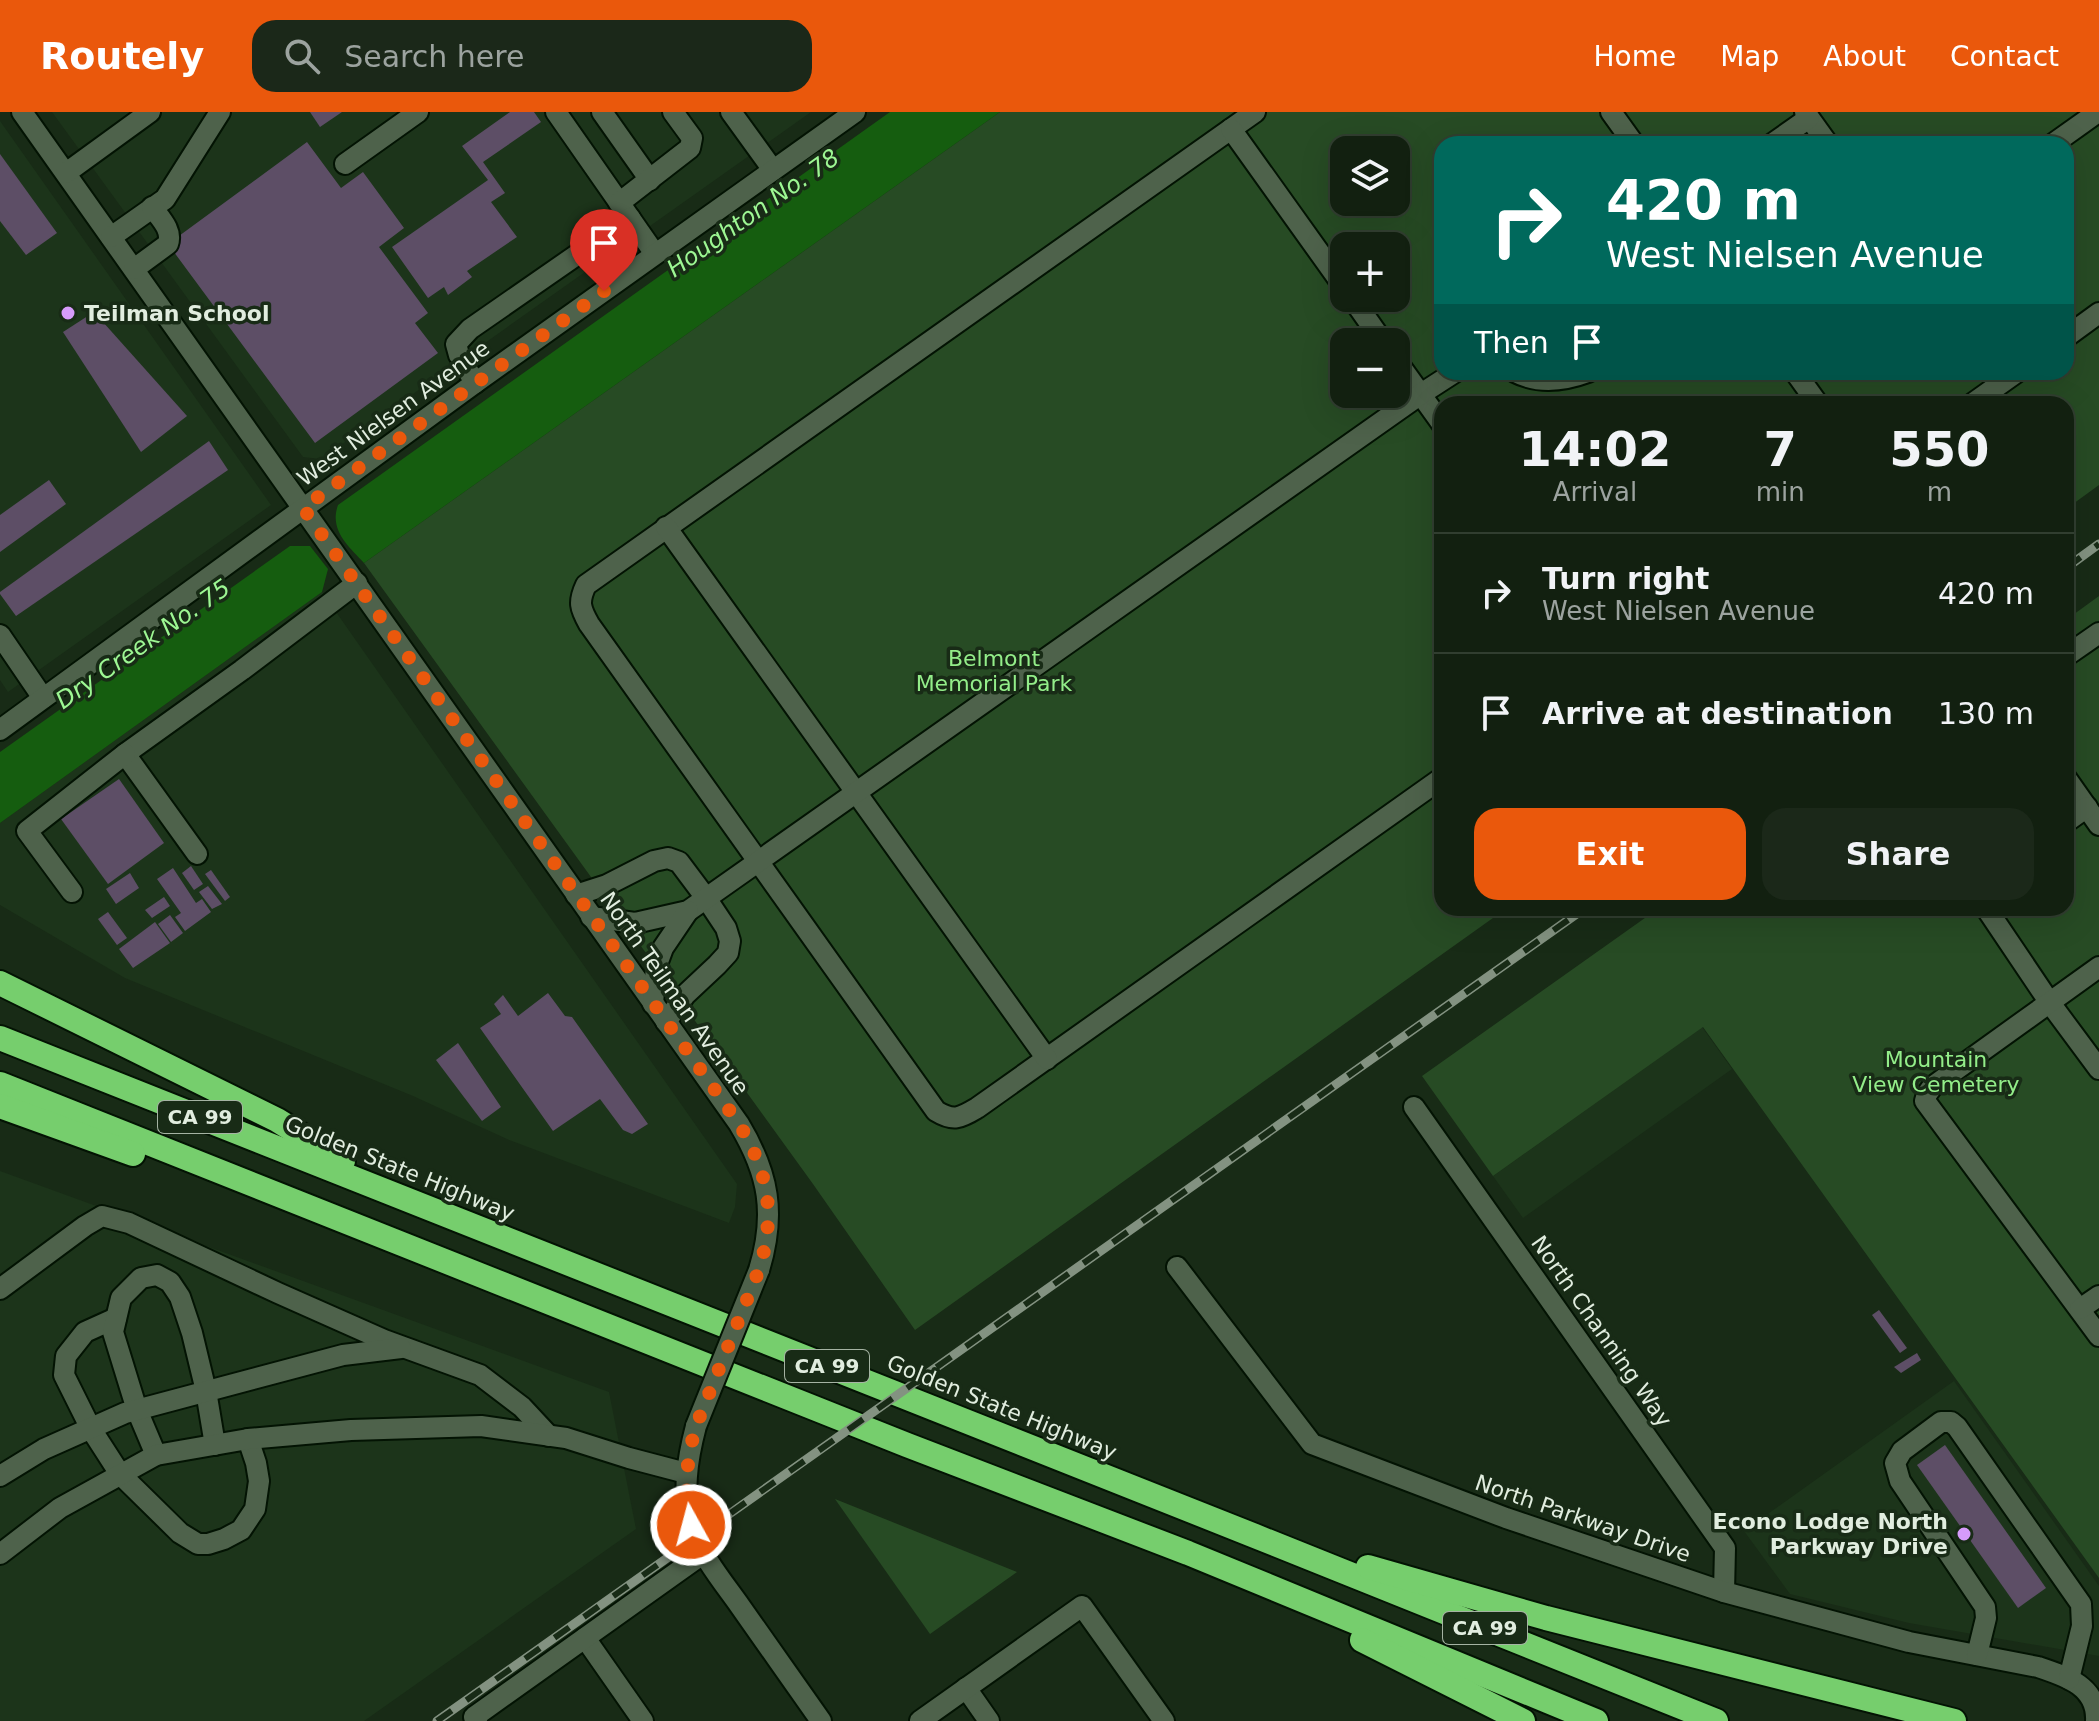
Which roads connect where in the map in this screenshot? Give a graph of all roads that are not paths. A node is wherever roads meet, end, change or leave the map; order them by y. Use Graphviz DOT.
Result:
graph roads {
  1 [pos="22,112"];
  2 [pos="150,112"];
  3 [pos="220,112"];
  4 [pos="418,112"];
  5 [pos="602,112"];
  6 [pos="673,112"];
  7 [pos="855,112"];
  8 [pos="1255,112"];
  9 [pos="1611,112"];
  10 [pos="2098,112"];
  11 [pos="733,113"];
  12 [pos="563,114"];
  13 [pos="1807,115"];
  14 [pos="1231,129"];
  15 [pos="1628,136"];
  16 [pos="1782,136"];
  17 [pos="1822,136"];
  18 [pos="2064,136"];
  19 [pos="345,164"];
  20 [pos="773,170"];
  21 [pos="66,173"];
  22 [pos="650,180"];
  23 [pos="152,207"];
  24 [pos="624,210"];
  25 [pos="111,237"];
  26 [pos="655,254"];
  27 [pos="1330,267"];
  28 [pos="134,269"];
  29 [pos="2099,313"];
  30 [pos="2074,331"];
  31 [pos="1410,379"];
  32 [pos="1443,380"];
  33 [pos="1540,380"];
  34 [pos="1566,380"];
  35 [pos="2006,380"];
  36 [pos="475,383"];
  37 [pos="1421,394"];
  38 [pos="1983,396"];
  39 [pos="1434,413"];
  40 [pos="303,508"];
  41 [pos="666,527"];
  42 [pos="357,583"];
  43 [pos="2099,633"];
  44 [pos="0,635"];
  45 [pos="2074,650"];
  46 [pos="43,698"];
  47 [pos="0,730"];
  48 [pos="125,754"];
  49 [pos="1434,784"];
  50 [pos="2074,789"];
  51 [pos="856,793"];
  52 [pos="2087,807"];
  53 [pos="2074,816"];
  54 [pos="2099,825"];
  55 [pos="197,854"];
  56 [pos="758,861"];
  57 [pos="72,892"];
  58 [pos="576,895"];
  59 [pos="706,898"];
  60 [pos="688,911"];
  61 [pos="1991,916"];
  62 [pos="591,917"];
  63 [pos="2099,967"];
  64 [pos="0,983"];
  65 [pos="2050,1003"];
  66 [pos="653,1004"];
  67 [pos="666,1022"];
  68 [pos="0,1038"];
  69 [pos="1047,1059"];
  70 [pos="2099,1069"];
  71 [pos="0,1084"];
  72 [pos="0,1106"];
  73 [pos="1414,1107"];
  74 [pos="399,1195"];
  75 [pos="192,1252"];
  76 [pos="1177,1267"];
  77 [pos="170,1282"];
  78 [pos="0,1289"];
  79 [pos="2099,1296"];
  80 [pos="533,1297"];
  81 [pos="2080,1309"];
  82 [pos="116,1318"];
  83 [pos="2099,1336"];
  84 [pos="405,1348"];
  85 [pos="206,1391"];
  86 [pos="137,1410"];
  87 [pos="91,1429"];
  88 [pos="549,1436"];
  89 [pos="248,1439"];
  90 [pos="215,1445"];
  91 [pos="156,1455"];
  92 [pos="686,1473"];
  93 [pos="120,1474"];
  94 [pos="0,1476"];
  95 [pos="1255,1536"];
  96 [pos="1188,1553"];
  97 [pos="0,1554"];
  98 [pos="708,1559"];
  99 [pos="1724,1592"];
  100 [pos="585,1638"];
  101 [pos="1977,1655"];
  102 [pos="2069,1679"];
  103 [pos="966,1688"];
  104 [pos="477,1721"];
  105 [pos="643,1721"];
  106 [pos="821,1721"];
  107 [pos="920,1721"];
  108 [pos="989,1721"];
  109 [pos="1164,1721"];
  110 [pos="1523,1721"];
  111 [pos="1596,1721"];
  112 [pos="1716,1721"];
  113 [pos="1954,1721"];
  114 [pos="2096,1721"];
  1 -- 21 [label="street, North Teilman Avenue"];
  2 -- 21 [label="street"];
  3 -- 23 [label="street"];
  4 -- 19 [label="street"];
  5 -- 22 [label="street"];
  6 -- 22 [label="street"];
  7 -- 20 [label="street, West Nielsen Avenue"];
  8 -- 14 [label="street"];
  9 -- 15 [label="street"];
  10 -- 18 [label="street"];
  11 -- 20 [label="street"];
  12 -- 24 [label="street"];
  13 -- 16 [label="street"];
  13 -- 17 [label="street"];
  14 -- 27 [label="street"];
  14 -- 41 [label="street"];
  20 -- 26 [label="street, West Nielsen Avenue"];
  21 -- 25 [label="street, North Teilman Avenue"];
  22 -- 24 [label="street"];
  23 -- 25 [label="street"];
  23 -- 28 [label="street"];
  24 -- 26 [label="street"];
  24 -- 36 [label="street"];
  25 -- 28 [label="street, North Teilman Avenue"];
  26 -- 36 [label="street, West Nielsen Avenue"];
  28 -- 40 [label="street, North Teilman Avenue"];
  29 -- 30 [label="street"];
  31 -- 37 [label="street"];
  32 -- 37 [label="street"];
  33 -- 34 [label="street"];
  35 -- 38 [label="street"];
  36 -- 40 [label="street, West Nielsen Avenue"];
  37 -- 39 [label="street"];
  37 -- 51 [label="street"];
  40 -- 42 [label="street, North Teilman Avenue"];
  40 -- 46 [label="street, West Nielsen Avenue"];
  41 -- 51 [label="street"];
  41 -- 56 [label="street"];
  42 -- 48 [label="street"];
  42 -- 58 [label="street, North Teilman Avenue"];
  43 -- 45 [label="street"];
  44 -- 46 [label="street"];
  46 -- 47 [label="street, West Nielsen Avenue"];
  48 -- 55 [label="street"];
  48 -- 57 [label="street"];
  49 -- 69 [label="street"];
  50 -- 52 [label="street"];
  51 -- 56 [label="street"];
  51 -- 69 [label="street"];
  52 -- 53 [label="street"];
  52 -- 54 [label="street"];
  56 -- 59 [label="street"];
  56 -- 69 [label="street"];
  58 -- 59 [label="street"];
  58 -- 62 [label="street, North Teilman Avenue"];
  59 -- 60 [label="street"];
  59 -- 67 [label="street"];
  60 -- 62 [label="street"];
  60 -- 66 [label="street"];
  61 -- 65 [label="street"];
  62 -- 66 [label="street, North Teilman Avenue"];
  63 -- 65 [label="street"];
  64 -- 74 [label="highway"];
  65 -- 70 [label="street"];
  65 -- 81 [label="street"];
  66 -- 67 [label="street, North Teilman Avenue"];
  67 -- 92 [label="street, North Teilman Avenue, bridge"];
  68 -- 74 [label="highway, Golden State Highway / CA 99"];
  71 -- 80 [label="highway, CA 99"];
  72 -- 80 [label="highway"];
  73 -- 99 [label="street, North Channing Way"];
  74 -- 95 [label="highway, Golden State Highway / CA 99"];
  75 -- 77 [label="street"];
  75 -- 78 [label="street"];
  75 -- 84 [label="street"];
  76 -- 99 [label="street, North Parkway Drive"];
  77 -- 82 [label="street"];
  77 -- 85 [label="street"];
  79 -- 81 [label="street"];
  80 -- 96 [label="highway, CA 99"];
  81 -- 83 [label="street"];
  82 -- 86 [label="street"];
  82 -- 87 [label="street"];
  84 -- 85 [label="street"];
  84 -- 88 [label="street"];
  85 -- 86 [label="street"];
  85 -- 90 [label="street"];
  86 -- 87 [label="street"];
  86 -- 91 [label="street"];
  87 -- 93 [label="street"];
  87 -- 94 [label="street"];
  88 -- 89 [label="street"];
  88 -- 92 [label="street"];
  89 -- 90 [label="street"];
  89 -- 93 [label="street"];
  90 -- 91 [label="street"];
  91 -- 93 [label="street"];
  92 -- 98 [label="street, North Teilman Avenue"];
  93 -- 97 [label="street"];
  95 -- 112 [label="highway, Golden State Highway / CA 99"];
  95 -- 113 [label="highway"];
  96 -- 110 [label="highway"];
  96 -- 111 [label="highway, CA 99"];
  98 -- 100 [label="street"];
  98 -- 106 [label="street, North Teilman Avenue"];
  99 -- 101 [label="street, North Parkway Drive"];
  100 -- 104 [label="street"];
  100 -- 105 [label="street"];
  101 -- 102 [label="street, North Parkway Drive"];
  101 -- 102 [label="street"];
  102 -- 114 [label="street, North Parkway Drive"];
  103 -- 107 [label="street"];
  103 -- 108 [label="street"];
  103 -- 109 [label="street"];
}
